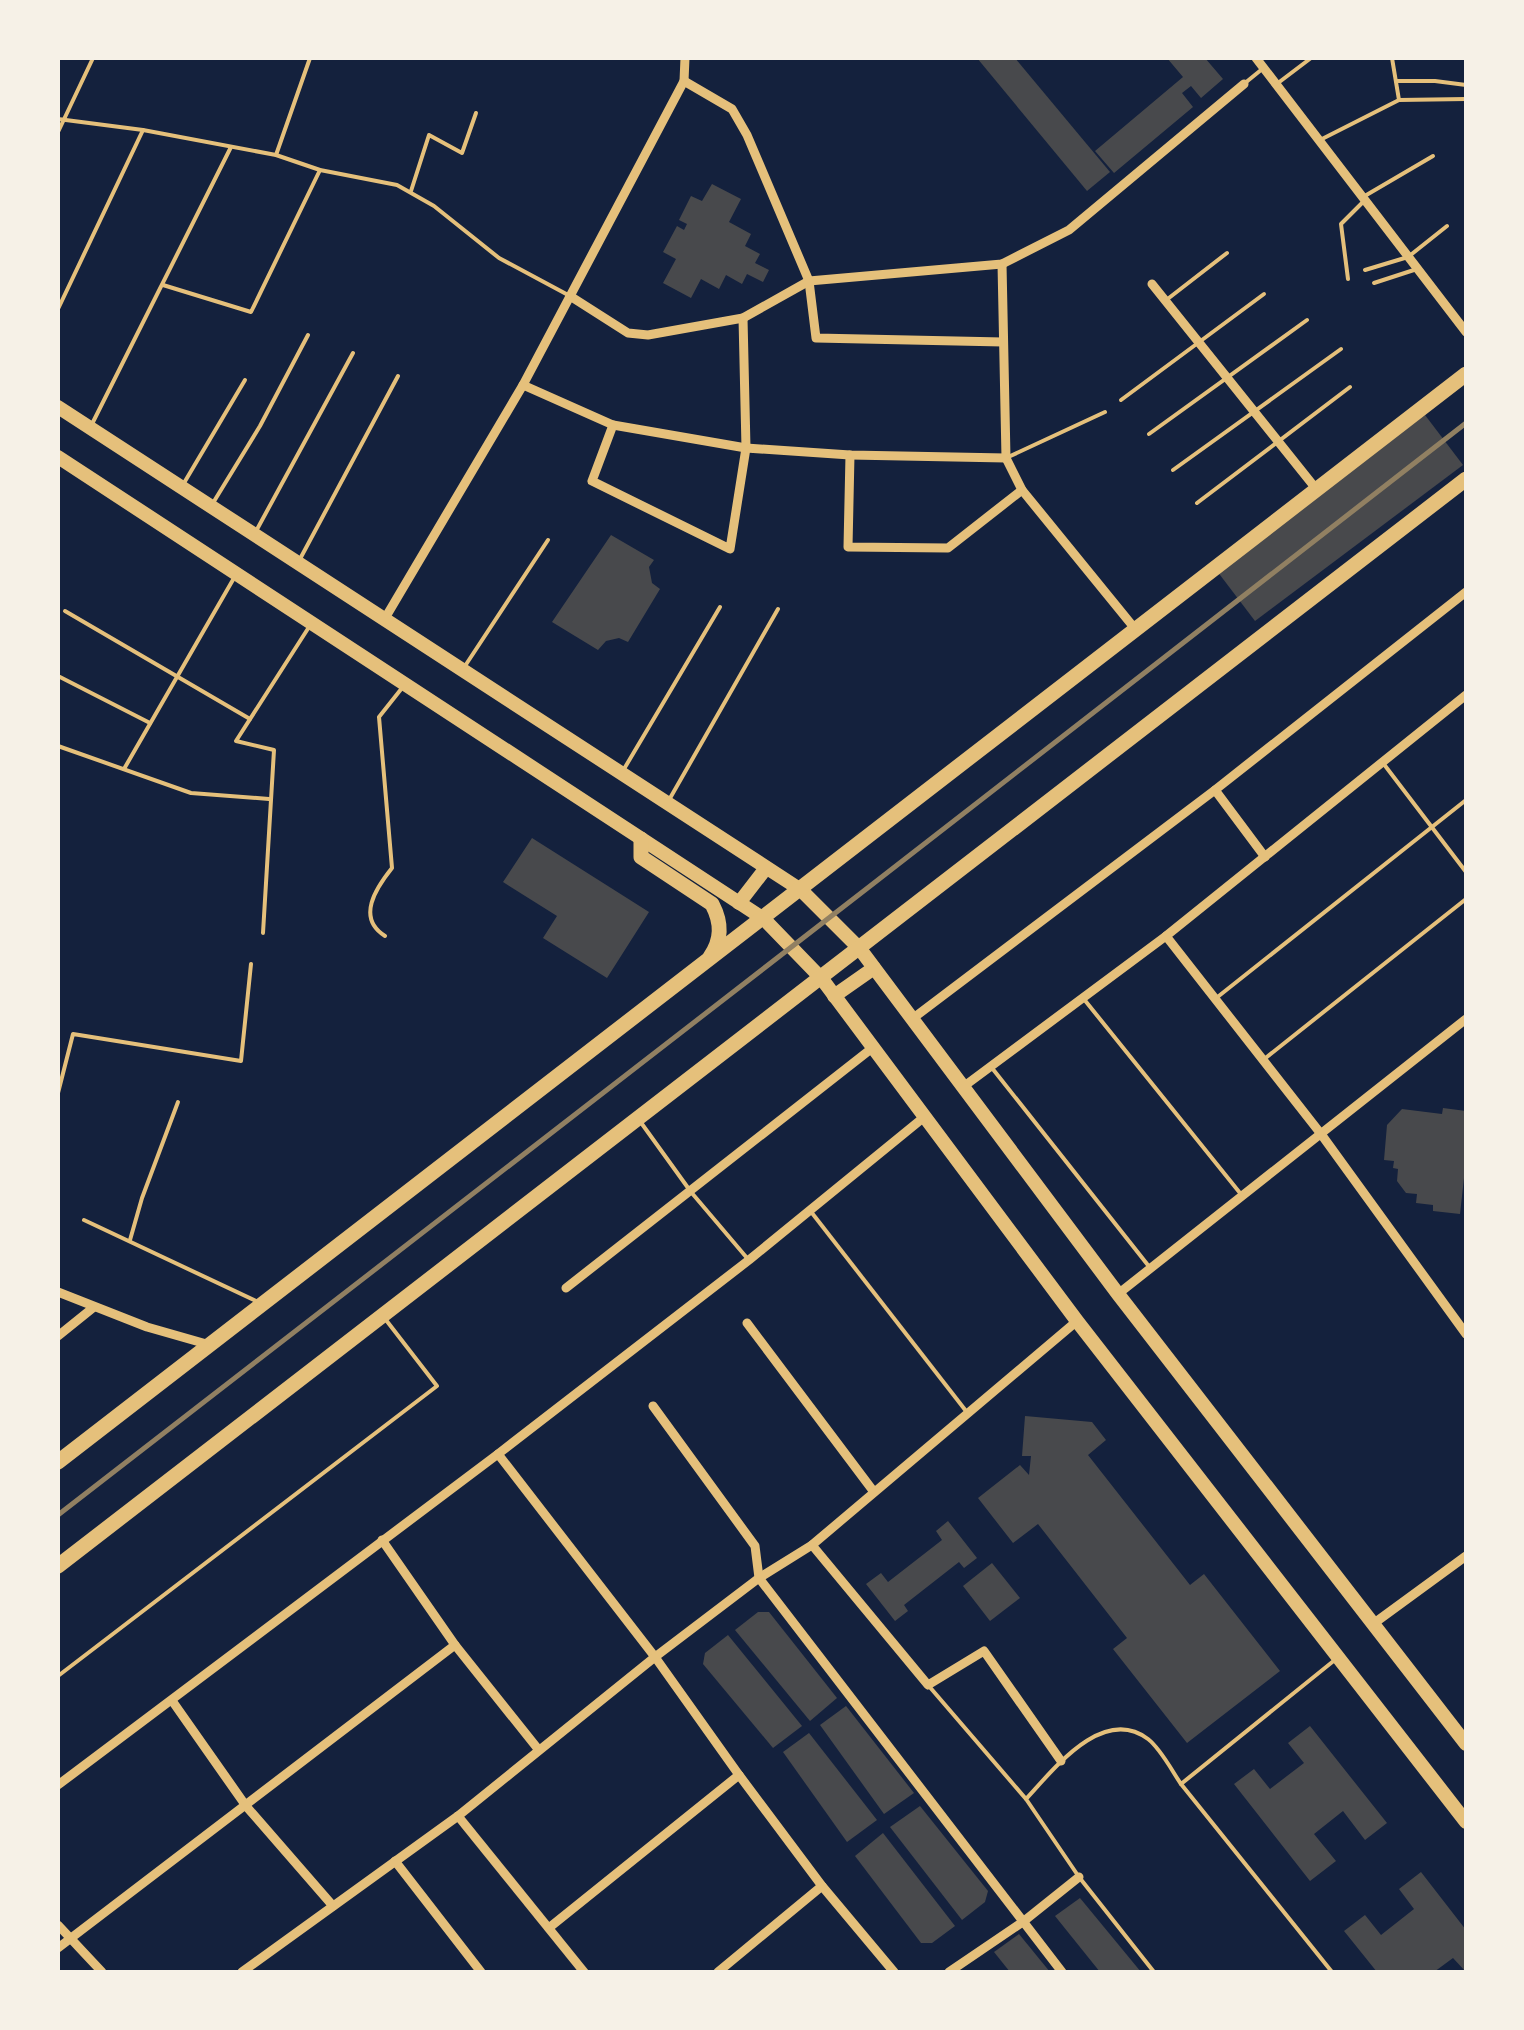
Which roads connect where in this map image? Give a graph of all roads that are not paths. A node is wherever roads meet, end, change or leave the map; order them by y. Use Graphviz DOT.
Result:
graph roads {
  1 [pos="92,58"];
  2 [pos="310,58"];
  3 [pos="685,58"];
  4 [pos="1256,58"];
  5 [pos="1311,58"];
  6 [pos="1392,58"];
  7 [pos="1264,67"];
  8 [pos="684,81"];
  9 [pos="1397,81"];
  10 [pos="1278,83"];
  11 [pos="1244,84"];
  12 [pos="1466,85"];
  13 [pos="1466,98"];
  14 [pos="1399,100"];
  15 [pos="476,113"];
  16 [pos="60,120"];
  17 [pos="144,130"];
  18 [pos="58,132"];
  19 [pos="1320,140"];
  20 [pos="231,146"];
  21 [pos="276,155"];
  22 [pos="1433,156"];
  23 [pos="320,170"];
  24 [pos="411,190"];
  25 [pos="1364,198"];
  26 [pos="1447,226"];
  27 [pos="1227,253"];
  28 [pos="1408,257"];
  29 [pos="1002,264"];
  30 [pos="1418,268"];
  31 [pos="1366,270"];
  32 [pos="1348,279"];
  33 [pos="809,281"];
  34 [pos="1374,282"];
  35 [pos="162,284"];
  36 [pos="1152,284"];
  37 [pos="1264,294"];
  38 [pos="570,296"];
  39 [pos="1165,301"];
  40 [pos="58,309"];
  41 [pos="744,318"];
  42 [pos="1308,320"];
  43 [pos="1466,332"];
  44 [pos="308,335"];
  45 [pos="1002,342"];
  46 [pos="1198,342"];
  47 [pos="1341,349"];
  48 [pos="353,353"];
  49 [pos="1466,374"];
  50 [pos="398,376"];
  51 [pos="1225,377"];
  52 [pos="244,380"];
  53 [pos="523,386"];
  54 [pos="1350,387"];
  55 [pos="1122,400"];
  56 [pos="58,407"];
  57 [pos="1105,412"];
  58 [pos="1253,412"];
  59 [pos="613,425"];
  60 [pos="90,428"];
  61 [pos="1149,434"];
  62 [pos="1278,443"];
  63 [pos="746,448"];
  64 [pos="850,455"];
  65 [pos="58,457"];
  66 [pos="1006,458"];
  67 [pos="1173,470"];
  68 [pos="1466,479"];
  69 [pos="181,487"];
  70 [pos="1022,490"];
  71 [pos="1317,490"];
  72 [pos="1197,503"];
  73 [pos="210,507"];
  74 [pos="254,536"];
  75 [pos="548,540"];
  76 [pos="298,564"];
  77 [pos="236,574"];
  78 [pos="1466,592"];
  79 [pos="720,608"];
  80 [pos="778,608"];
  81 [pos="65,611"];
  82 [pos="384,620"];
  83 [pos="312,623"];
  84 [pos="1136,630"];
  85 [pos="462,670"];
  86 [pos="58,676"];
  87 [pos="177,676"];
  88 [pos="404,684"];
  89 [pos="1466,695"];
  90 [pos="250,719"];
  91 [pos="150,723"];
  92 [pos="58,746"];
  93 [pos="1383,762"];
  94 [pos="124,769"];
  95 [pos="622,773"];
  96 [pos="1214,790"];
  97 [pos="269,799"];
  98 [pos="1466,800"];
  99 [pos="667,804"];
  100 [pos="1432,827"];
  101 [pos="641,840"];
  102 [pos="1265,857"];
  103 [pos="766,868"];
  104 [pos="1466,872"];
  105 [pos="801,890"];
  106 [pos="1466,899"];
  107 [pos="738,903"];
  108 [pos="764,919"];
  109 [pos="262,933"];
  110 [pos="385,936"];
  111 [pos="1166,936"];
  112 [pos="860,949"];
  113 [pos="250,964"];
  114 [pos="705,965"];
  115 [pos="874,968"];
  116 [pos="822,979"];
  117 [pos="834,996"];
  118 [pos="1083,998"];
  119 [pos="1215,999"];
  120 [pos="1466,1018"];
  121 [pos="912,1019"];
  122 [pos="872,1049"];
  123 [pos="1263,1060"];
  124 [pos="991,1066"];
  125 [pos="963,1087"];
  126 [pos="58,1093"];
  127 [pos="178,1102"];
  128 [pos="923,1118"];
  129 [pos="640,1120"];
  130 [pos="1321,1134"];
  131 [pos="691,1192"];
  132 [pos="1242,1196"];
  133 [pos="810,1210"];
  134 [pos="84,1220"];
  135 [pos="130,1240"];
  136 [pos="749,1260"];
  137 [pos="1151,1268"];
  138 [pos="566,1288"];
  139 [pos="58,1292"];
  140 [pos="1118,1294"];
  141 [pos="263,1304"];
  142 [pos="94,1307"];
  143 [pos="383,1316"];
  144 [pos="1077,1321"];
  145 [pos="747,1322"];
  146 [pos="1466,1334"];
  147 [pos="58,1336"];
  148 [pos="210,1345"];
  149 [pos="653,1406"];
  150 [pos="969,1414"];
  151 [pos="498,1454"];
  152 [pos="58,1462"];
  153 [pos="874,1492"];
  154 [pos="382,1540"];
  155 [pos="812,1545"];
  156 [pos="1466,1556"];
  157 [pos="58,1566"];
  158 [pos="759,1578"];
  159 [pos="1373,1624"];
  160 [pos="456,1645"];
  161 [pos="655,1656"];
  162 [pos="1338,1657"];
  163 [pos="58,1676"];
  164 [pos="928,1685"];
  165 [pos="173,1702"];
  166 [pos="1466,1744"];
  167 [pos="538,1749"];
  168 [pos="1061,1762"];
  169 [pos="738,1775"];
  170 [pos="1182,1784"];
  171 [pos="58,1786"];
  172 [pos="1026,1800"];
  173 [pos="246,1806"];
  174 [pos="458,1816"];
  175 [pos="1466,1822"];
  176 [pos="395,1862"];
  177 [pos="1080,1876"];
  178 [pos="822,1886"];
  179 [pos="333,1906"];
  180 [pos="1024,1921"];
  181 [pos="58,1925"];
  182 [pos="550,1927"];
  183 [pos="70,1938"];
  184 [pos="58,1948"];
  185 [pos="102,1972"];
  186 [pos="242,1972"];
  187 [pos="481,1972"];
  188 [pos="584,1972"];
  189 [pos="718,1972"];
  190 [pos="894,1972"];
  191 [pos="949,1972"];
  192 [pos="1062,1972"];
  193 [pos="1154,1972"];
  194 [pos="1332,1972"];
  1 -- 16 [label="lane"];
  2 -- 21 [label="lane"];
  3 -- 8 [label="street"];
  4 -- 7 [label="street"];
  5 -- 10 [label="lane"];
  6 -- 9 [label="lane"];
  7 -- 10 [label="street"];
  7 -- 11 [label="lane"];
  8 -- 33 [label="street"];
  8 -- 38 [label="street"];
  9 -- 12 [label="lane"];
  9 -- 14 [label="lane"];
  10 -- 19 [label="street"];
  11 -- 29 [label="street"];
  13 -- 14 [label="lane"];
  14 -- 19 [label="lane"];
  15 -- 24 [label="lane"];
  16 -- 17 [label="lane"];
  16 -- 18 [label="lane"];
  17 -- 20 [label="lane"];
  17 -- 40 [label="lane"];
  19 -- 25 [label="street"];
  20 -- 21 [label="lane"];
  20 -- 35 [label="lane"];
  21 -- 23 [label="lane"];
  22 -- 25 [label="lane"];
  23 -- 24 [label="lane"];
  23 -- 35 [label="lane"];
  24 -- 38 [label="lane"];
  25 -- 28 [label="street"];
  25 -- 32 [label="lane"];
  26 -- 28 [label="lane"];
  27 -- 39 [label="lane"];
  28 -- 30 [label="street"];
  28 -- 31 [label="lane"];
  29 -- 33 [label="street"];
  29 -- 45 [label="street"];
  30 -- 34 [label="lane"];
  30 -- 43 [label="street"];
  33 -- 41 [label="street"];
  33 -- 45 [label="street"];
  35 -- 60 [label="lane"];
  36 -- 39 [label="street"];
  37 -- 46 [label="lane"];
  38 -- 41 [label="street"];
  38 -- 53 [label="street"];
  39 -- 46 [label="street"];
  41 -- 63 [label="street"];
  42 -- 51 [label="lane"];
  44 -- 73 [label="lane"];
  45 -- 66 [label="street"];
  46 -- 51 [label="street"];
  46 -- 55 [label="lane"];
  47 -- 58 [label="lane"];
  48 -- 74 [label="lane"];
  49 -- 71 [label="highway"];
  50 -- 76 [label="lane"];
  51 -- 58 [label="street"];
  51 -- 61 [label="lane"];
  52 -- 69 [label="lane"];
  53 -- 59 [label="street"];
  53 -- 82 [label="street"];
  54 -- 62 [label="lane"];
  56 -- 60 [label="main road"];
  57 -- 66 [label="lane"];
  58 -- 62 [label="street"];
  58 -- 67 [label="lane"];
  59 -- 63 [label="street"];
  59 -- 63 [label="street"];
  60 -- 69 [label="main road"];
  62 -- 71 [label="street"];
  62 -- 72 [label="lane"];
  63 -- 64 [label="street"];
  64 -- 66 [label="street"];
  64 -- 70 [label="street"];
  65 -- 77 [label="main road"];
  66 -- 70 [label="street"];
  68 -- 112 [label="highway"];
  69 -- 73 [label="main road"];
  70 -- 84 [label="street"];
  71 -- 84 [label="highway"];
  73 -- 74 [label="main road"];
  74 -- 76 [label="main road"];
  75 -- 85 [label="lane"];
  76 -- 82 [label="main road"];
  77 -- 83 [label="main road"];
  77 -- 87 [label="lane"];
  78 -- 96 [label="street"];
  79 -- 95 [label="lane"];
  80 -- 99 [label="lane"];
  81 -- 87 [label="lane"];
  82 -- 85 [label="main road"];
  83 -- 88 [label="main road"];
  83 -- 90 [label="lane"];
  84 -- 105 [label="highway"];
  85 -- 95 [label="main road"];
  86 -- 91 [label="lane"];
  87 -- 90 [label="lane"];
  87 -- 91 [label="lane"];
  88 -- 101 [label="main road"];
  88 -- 110 [label="lane"];
  89 -- 93 [label="street"];
  90 -- 97 [label="lane"];
  91 -- 94 [label="lane"];
  92 -- 94 [label="lane"];
  93 -- 100 [label="lane"];
  93 -- 102 [label="street"];
  94 -- 97 [label="lane"];
  95 -- 99 [label="main road"];
  96 -- 102 [label="street"];
  96 -- 121 [label="street"];
  97 -- 109 [label="lane"];
  98 -- 100 [label="lane"];
  99 -- 103 [label="main road"];
  100 -- 104 [label="lane"];
  100 -- 119 [label="lane"];
  101 -- 107 [label="main road"];
  101 -- 114 [label="highway"];
  102 -- 111 [label="street"];
  103 -- 105 [label="main road"];
  103 -- 107 [label="main road"];
  105 -- 108 [label="highway"];
  105 -- 112 [label="main road"];
  106 -- 123 [label="lane"];
  107 -- 108 [label="main road"];
  108 -- 114 [label="highway"];
  108 -- 116 [label="main road"];
  111 -- 118 [label="street"];
  111 -- 119 [label="street"];
  112 -- 115 [label="main road"];
  112 -- 116 [label="highway"];
  113 -- 126 [label="lane"];
  114 -- 141 [label="highway"];
  115 -- 117 [label="main road"];
  115 -- 121 [label="main road"];
  116 -- 117 [label="main road"];
  116 -- 129 [label="highway"];
  117 -- 122 [label="main road"];
  118 -- 124 [label="street"];
  118 -- 132 [label="lane"];
  119 -- 123 [label="street"];
  120 -- 130 [label="street"];
  121 -- 125 [label="main road"];
  122 -- 128 [label="main road"];
  122 -- 131 [label="street"];
  123 -- 130 [label="street"];
  124 -- 125 [label="street"];
  124 -- 137 [label="lane"];
  125 -- 140 [label="main road"];
  127 -- 135 [label="lane"];
  128 -- 133 [label="street"];
  128 -- 144 [label="main road"];
  129 -- 131 [label="lane"];
  129 -- 143 [label="highway"];
  130 -- 132 [label="street"];
  130 -- 146 [label="street"];
  131 -- 136 [label="lane"];
  131 -- 138 [label="street"];
  132 -- 137 [label="street"];
  133 -- 136 [label="street"];
  133 -- 150 [label="lane"];
  134 -- 135 [label="lane"];
  135 -- 141 [label="lane"];
  136 -- 151 [label="street"];
  137 -- 140 [label="street"];
  139 -- 142 [label="street"];
  140 -- 159 [label="main road"];
  141 -- 148 [label="highway"];
  142 -- 147 [label="street"];
  142 -- 148 [label="street"];
  143 -- 157 [label="highway"];
  143 -- 163 [label="lane"];
  144 -- 150 [label="street"];
  144 -- 162 [label="main road"];
  145 -- 153 [label="street"];
  148 -- 152 [label="highway"];
  149 -- 158 [label="street"];
  150 -- 153 [label="street"];
  151 -- 154 [label="street"];
  151 -- 161 [label="street"];
  153 -- 155 [label="street"];
  154 -- 160 [label="street"];
  154 -- 165 [label="street"];
  155 -- 158 [label="street"];
  155 -- 164 [label="street"];
  156 -- 159 [label="street"];
  158 -- 161 [label="street"];
  158 -- 180 [label="street"];
  159 -- 166 [label="main road"];
  160 -- 167 [label="street"];
  160 -- 173 [label="street"];
  161 -- 167 [label="street"];
  161 -- 169 [label="street"];
  162 -- 170 [label="lane"];
  162 -- 175 [label="main road"];
  164 -- 168 [label="street"];
  164 -- 172 [label="lane"];
  165 -- 171 [label="street"];
  165 -- 173 [label="street"];
  167 -- 174 [label="street"];
  168 -- 170 [label="lane"];
  168 -- 172 [label="lane"];
  169 -- 178 [label="street"];
  169 -- 182 [label="street"];
  170 -- 194 [label="lane"];
  172 -- 177 [label="lane"];
  173 -- 179 [label="street"];
  173 -- 183 [label="street"];
  174 -- 176 [label="street"];
  174 -- 182 [label="street"];
  176 -- 179 [label="street"];
  176 -- 187 [label="street"];
  177 -- 180 [label="street"];
  177 -- 193 [label="lane"];
  178 -- 189 [label="street"];
  178 -- 190 [label="street"];
  179 -- 186 [label="street"];
  180 -- 191 [label="street"];
  180 -- 192 [label="street"];
  181 -- 183 [label="street"];
  182 -- 188 [label="street"];
  183 -- 184 [label="street"];
  183 -- 185 [label="street"];
}
